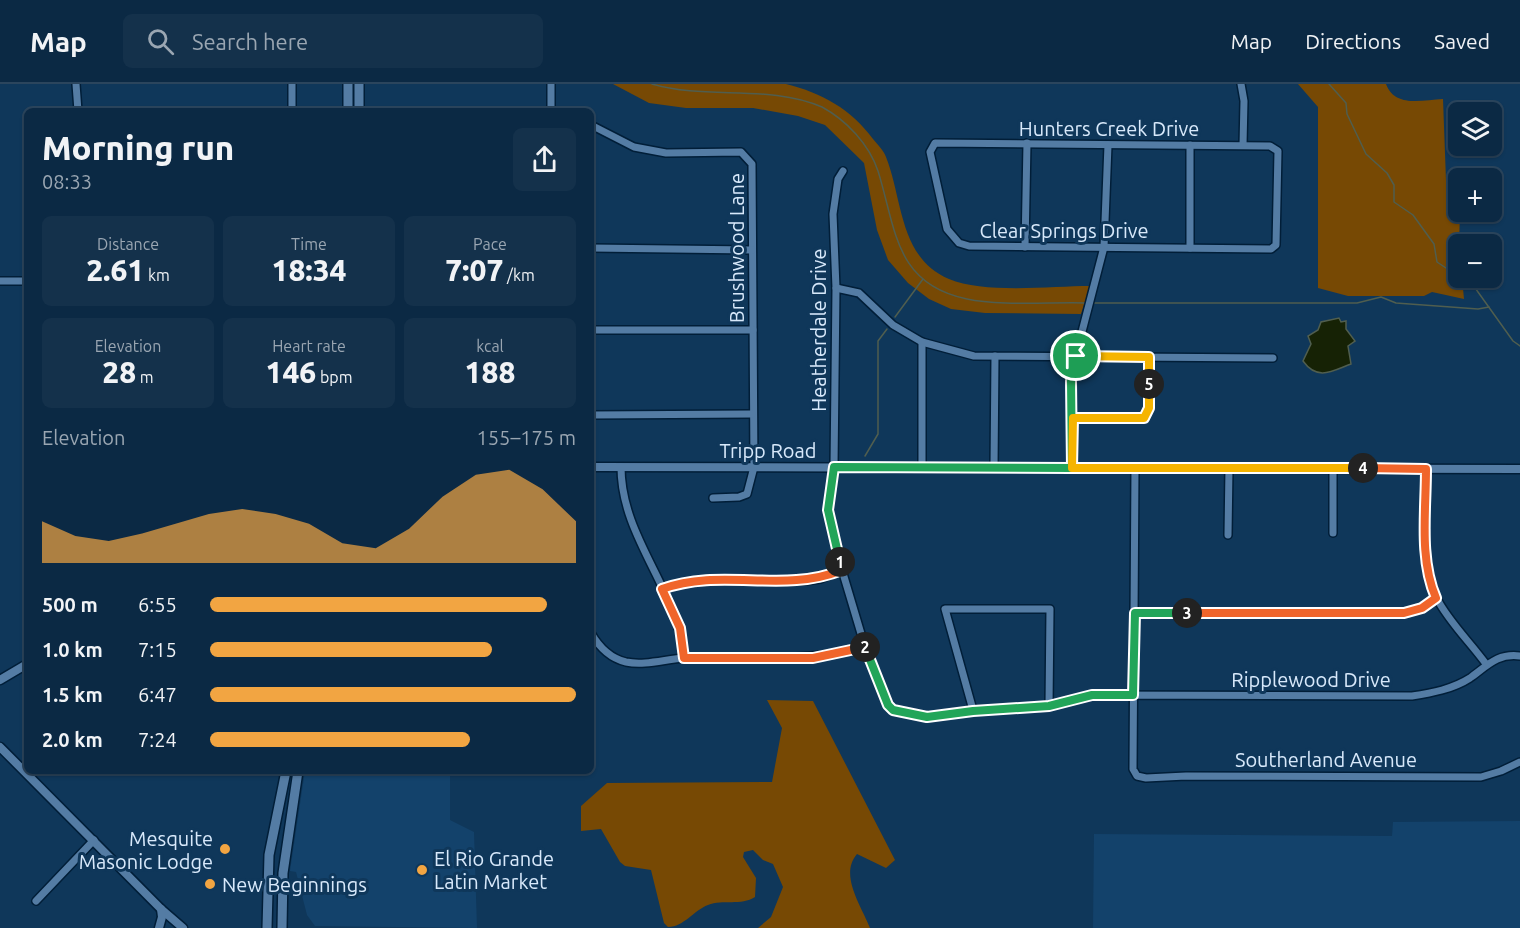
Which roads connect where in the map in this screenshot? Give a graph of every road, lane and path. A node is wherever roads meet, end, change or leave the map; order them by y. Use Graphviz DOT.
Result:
graph roads {
  1 [pos="76,84"];
  2 [pos="292,84"];
  3 [pos="348,84"];
  4 [pos="359,84"];
  5 [pos="551,84"];
  6 [pos="1241,84"];
  7 [pos="76,108"];
  8 [pos="292,108"];
  9 [pos="348,108"];
  10 [pos="359,108"];
  11 [pos="550,108"];
  12 [pos="594,127"];
  13 [pos="1027,143"];
  14 [pos="932,145"];
  15 [pos="1108,145"];
  16 [pos="1190,145"];
  17 [pos="1244,145"];
  18 [pos="843,171"];
  19 [pos="1025,247"];
  20 [pos="1104,247"];
  21 [pos="594,248"];
  22 [pos="1190,248"];
  23 [pos="1274,248"];
  24 [pos="752,250"];
  25 [pos="0,281"];
  26 [pos="24,281"];
  27 [pos="836,288"];
  28 [pos="594,330"];
  29 [pos="753,330"];
  30 [pos="922,342"];
  31 [pos="995,356"];
  32 [pos="1076,356"];
  33 [pos="1149,357"];
  34 [pos="1273,358"];
  35 [pos="752,414"];
  36 [pos="594,415"];
  37 [pos="1073,418"];
  38 [pos="621,466"];
  39 [pos="594,467"];
  40 [pos="754,467"];
  41 [pos="834,467"];
  42 [pos="922,468"];
  43 [pos="994,468"];
  44 [pos="1072,468"];
  45 [pos="1135,468"];
  46 [pos="1229,468"];
  47 [pos="1334,468"];
  48 [pos="1426,469"];
  49 [pos="1520,469"];
  50 [pos="713,498"];
  51 [pos="1333,533"];
  52 [pos="1228,535"];
  53 [pos="842,570"];
  54 [pos="662,589"];
  55 [pos="1436,598"];
  56 [pos="1135,613"];
  57 [pos="594,638"];
  58 [pos="865,647"];
  59 [pos="1520,656"];
  60 [pos="684,658"];
  61 [pos="1486,664"];
  62 [pos="24,666"];
  63 [pos="0,680"];
  64 [pos="1092,695"];
  65 [pos="1133,695"];
  66 [pos="1049,706"];
  67 [pos="973,711"];
  68 [pos="0,747"];
  69 [pos="1520,762"];
  70 [pos="24,771"];
  71 [pos="27,774"];
  72 [pos="286,774"];
  73 [pos="298,774"];
  74 [pos="282,796"];
  75 [pos="294,798"];
  76 [pos="93,840"];
  77 [pos="36,900"];
  78 [pos="161,909"];
  79 [pos="159,928"];
  80 [pos="183,928"];
  81 [pos="267,928"];
  82 [pos="282,928"];
  1 -- 7 [label="street"];
  2 -- 8 [label="street"];
  3 -- 9 [label="main road"];
  4 -- 10 [label="main road"];
  5 -- 11 [label="street"];
  6 -- 17 [label="street"];
  12 -- 24 [label="street, Brushwood Lane"];
  13 -- 14 [label="street, Hunters Creek Drive"];
  13 -- 15 [label="street, Hunters Creek Drive"];
  13 -- 19 [label="street"];
  14 -- 19 [label="street, Clear Springs Drive"];
  15 -- 16 [label="street, Hunters Creek Drive"];
  15 -- 20 [label="street"];
  16 -- 17 [label="street, Hunters Creek Drive"];
  16 -- 22 [label="street"];
  17 -- 23 [label="street, Hunters Creek Drive"];
  18 -- 27 [label="street, Heatherdale Drive"];
  19 -- 20 [label="street, Clear Springs Drive"];
  20 -- 22 [label="street, Clear Springs Drive"];
  20 -- 32 [label="street"];
  21 -- 24 [label="street"];
  22 -- 23 [label="street, Clear Springs Drive"];
  24 -- 29 [label="street, Brushwood Lane"];
  25 -- 26 [label="street"];
  27 -- 30 [label="street"];
  27 -- 41 [label="street, Heatherdale Drive"];
  28 -- 29 [label="street"];
  29 -- 35 [label="street, Brushwood Lane"];
  30 -- 31 [label="street"];
  30 -- 42 [label="street"];
  31 -- 32 [label="street"];
  31 -- 43 [label="street"];
  32 -- 33 [label="street"];
  32 -- 37 [label="street"];
  33 -- 34 [label="street"];
  33 -- 37 [label="street"];
  35 -- 36 [label="street"];
  35 -- 40 [label="street, Brushwood Lane"];
  37 -- 44 [label="street"];
  38 -- 39 [label="street, Tripp Road"];
  38 -- 40 [label="street, Tripp Road"];
  38 -- 54 [label="street"];
  40 -- 41 [label="street, Tripp Road"];
  40 -- 50 [label="street"];
  41 -- 42 [label="street, Tripp Road"];
  41 -- 53 [label="street, Heatherdale Drive"];
  42 -- 43 [label="street, Tripp Road"];
  43 -- 44 [label="street, Tripp Road"];
  44 -- 45 [label="street, Tripp Road"];
  45 -- 46 [label="street, Tripp Road"];
  45 -- 56 [label="street"];
  46 -- 47 [label="street, Tripp Road"];
  46 -- 52 [label="street"];
  47 -- 48 [label="street, Tripp Road"];
  47 -- 51 [label="street"];
  48 -- 49 [label="street, Tripp Road"];
  48 -- 55 [label="street"];
  53 -- 54 [label="street"];
  53 -- 58 [label="street, Heatherdale Drive"];
  54 -- 60 [label="street"];
  55 -- 56 [label="street"];
  55 -- 61 [label="street"];
  56 -- 65 [label="street"];
  57 -- 60 [label="street"];
  58 -- 60 [label="street"];
  58 -- 67 [label="street, Heatherdale Drive"];
  59 -- 61 [label="street, Ripplewood Drive"];
  61 -- 65 [label="street, Ripplewood Drive"];
  62 -- 63 [label="street"];
  64 -- 65 [label="street, Ripplewood Drive"];
  64 -- 66 [label="street, Heatherdale Drive"];
  65 -- 69 [label="street, Southerland Avenue"];
  66 -- 67 [label="street, Heatherdale Drive"];
  66 -- 67 [label="street"];
  68 -- 70 [label="street"];
  71 -- 76 [label="street"];
  72 -- 74 [label="main road"];
  73 -- 75 [label="main road"];
  74 -- 75 [label="main road"];
  74 -- 81 [label="main road"];
  75 -- 82 [label="main road"];
  76 -- 77 [label="street"];
  76 -- 78 [label="street"];
  78 -- 79 [label="street"];
  78 -- 80 [label="street"];
}
